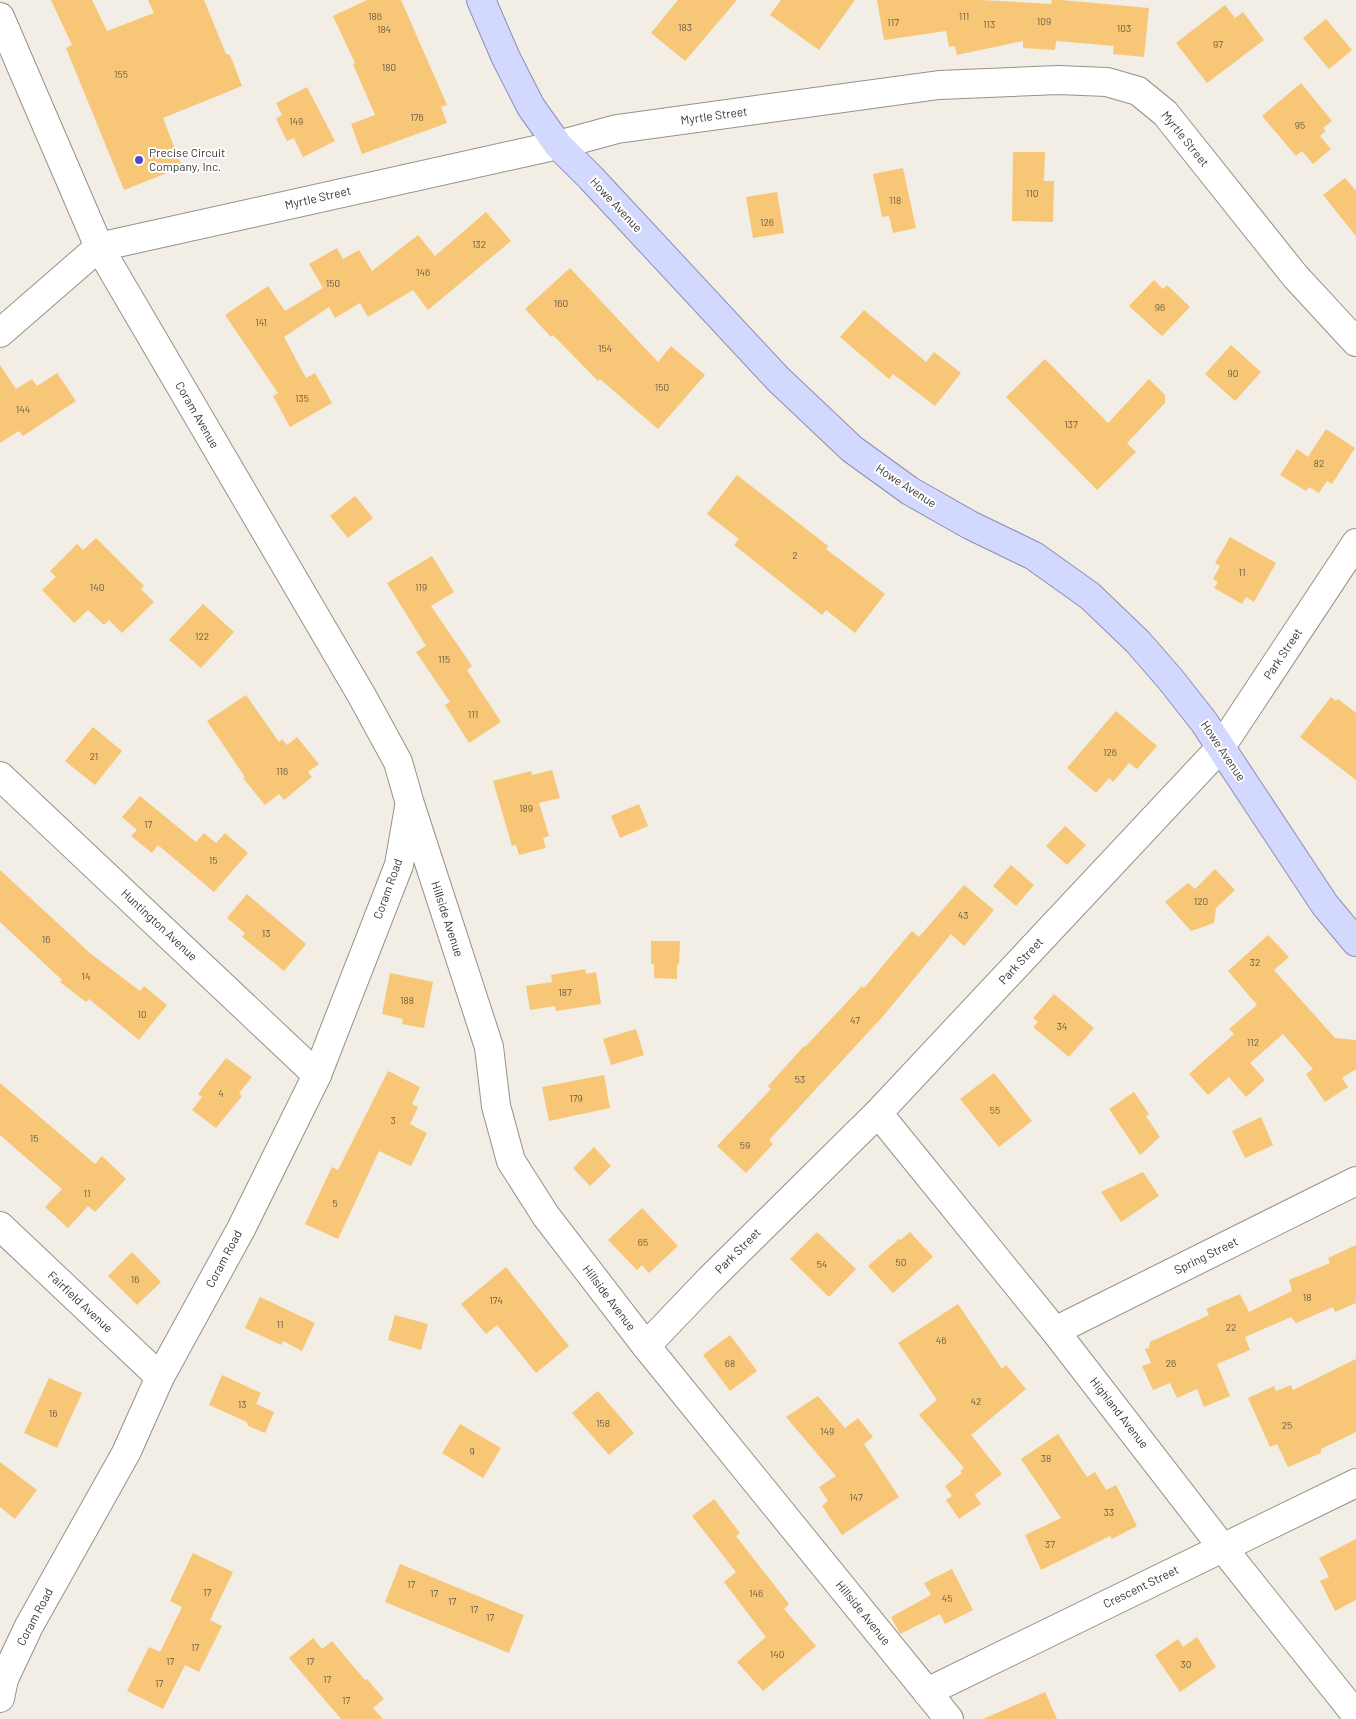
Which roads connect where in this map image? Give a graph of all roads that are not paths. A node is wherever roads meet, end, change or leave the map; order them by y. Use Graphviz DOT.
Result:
graph roads {
  1 [pos="481,0"];
  2 [pos="0,17"];
  3 [pos="558,145"];
  4 [pos="99,247"];
  5 [pos="0,333"];
  6 [pos="1356,342"];
  7 [pos="1356,543"];
  8 [pos="1221,747"];
  9 [pos="0,776"];
  10 [pos="410,804"];
  11 [pos="1356,942"];
  12 [pos="317,1075"];
  13 [pos="878,1113"];
  14 [pos="1356,1181"];
  15 [pos="0,1226"];
  16 [pos="1056,1331"];
  17 [pos="646,1346"];
  18 [pos="160,1377"];
  19 [pos="1356,1483"];
  20 [pos="1222,1547"];
  21 [pos="1,1684"];
  22 [pos="927,1692"];
  23 [pos="1356,1715"];
  24 [pos="949,1719"];
  1 -- 3 [label="main road, Howe Avenue"];
  2 -- 4 [label="street, Coram Avenue"];
  3 -- 4 [label="street, Myrtle Street"];
  3 -- 6 [label="street, Myrtle Street"];
  3 -- 8 [label="main road, Howe Avenue"];
  4 -- 5 [label="street, Myrtle Street"];
  4 -- 10 [label="street, Coram Avenue"];
  7 -- 8 [label="street, Park Street"];
  8 -- 11 [label="main road, Howe Avenue"];
  8 -- 13 [label="street, Park Street"];
  9 -- 12 [label="street, Huntington Avenue"];
  10 -- 12 [label="street, Coram Road"];
  10 -- 17 [label="street, Hillside Avenue"];
  12 -- 18 [label="street, Coram Road"];
  13 -- 16 [label="street, Highland Avenue"];
  13 -- 17 [label="street, Park Street"];
  14 -- 16 [label="street, Spring Street"];
  15 -- 18 [label="street, Fairfield Avenue"];
  16 -- 20 [label="street, Highland Avenue"];
  17 -- 22 [label="street, Hillside Avenue"];
  18 -- 21 [label="street, Coram Road"];
  19 -- 20 [label="street, Crescent Street"];
  20 -- 22 [label="street, Crescent Street"];
  20 -- 23 [label="street, Highland Avenue"];
  22 -- 24 [label="street, Hillside Avenue"];
}
